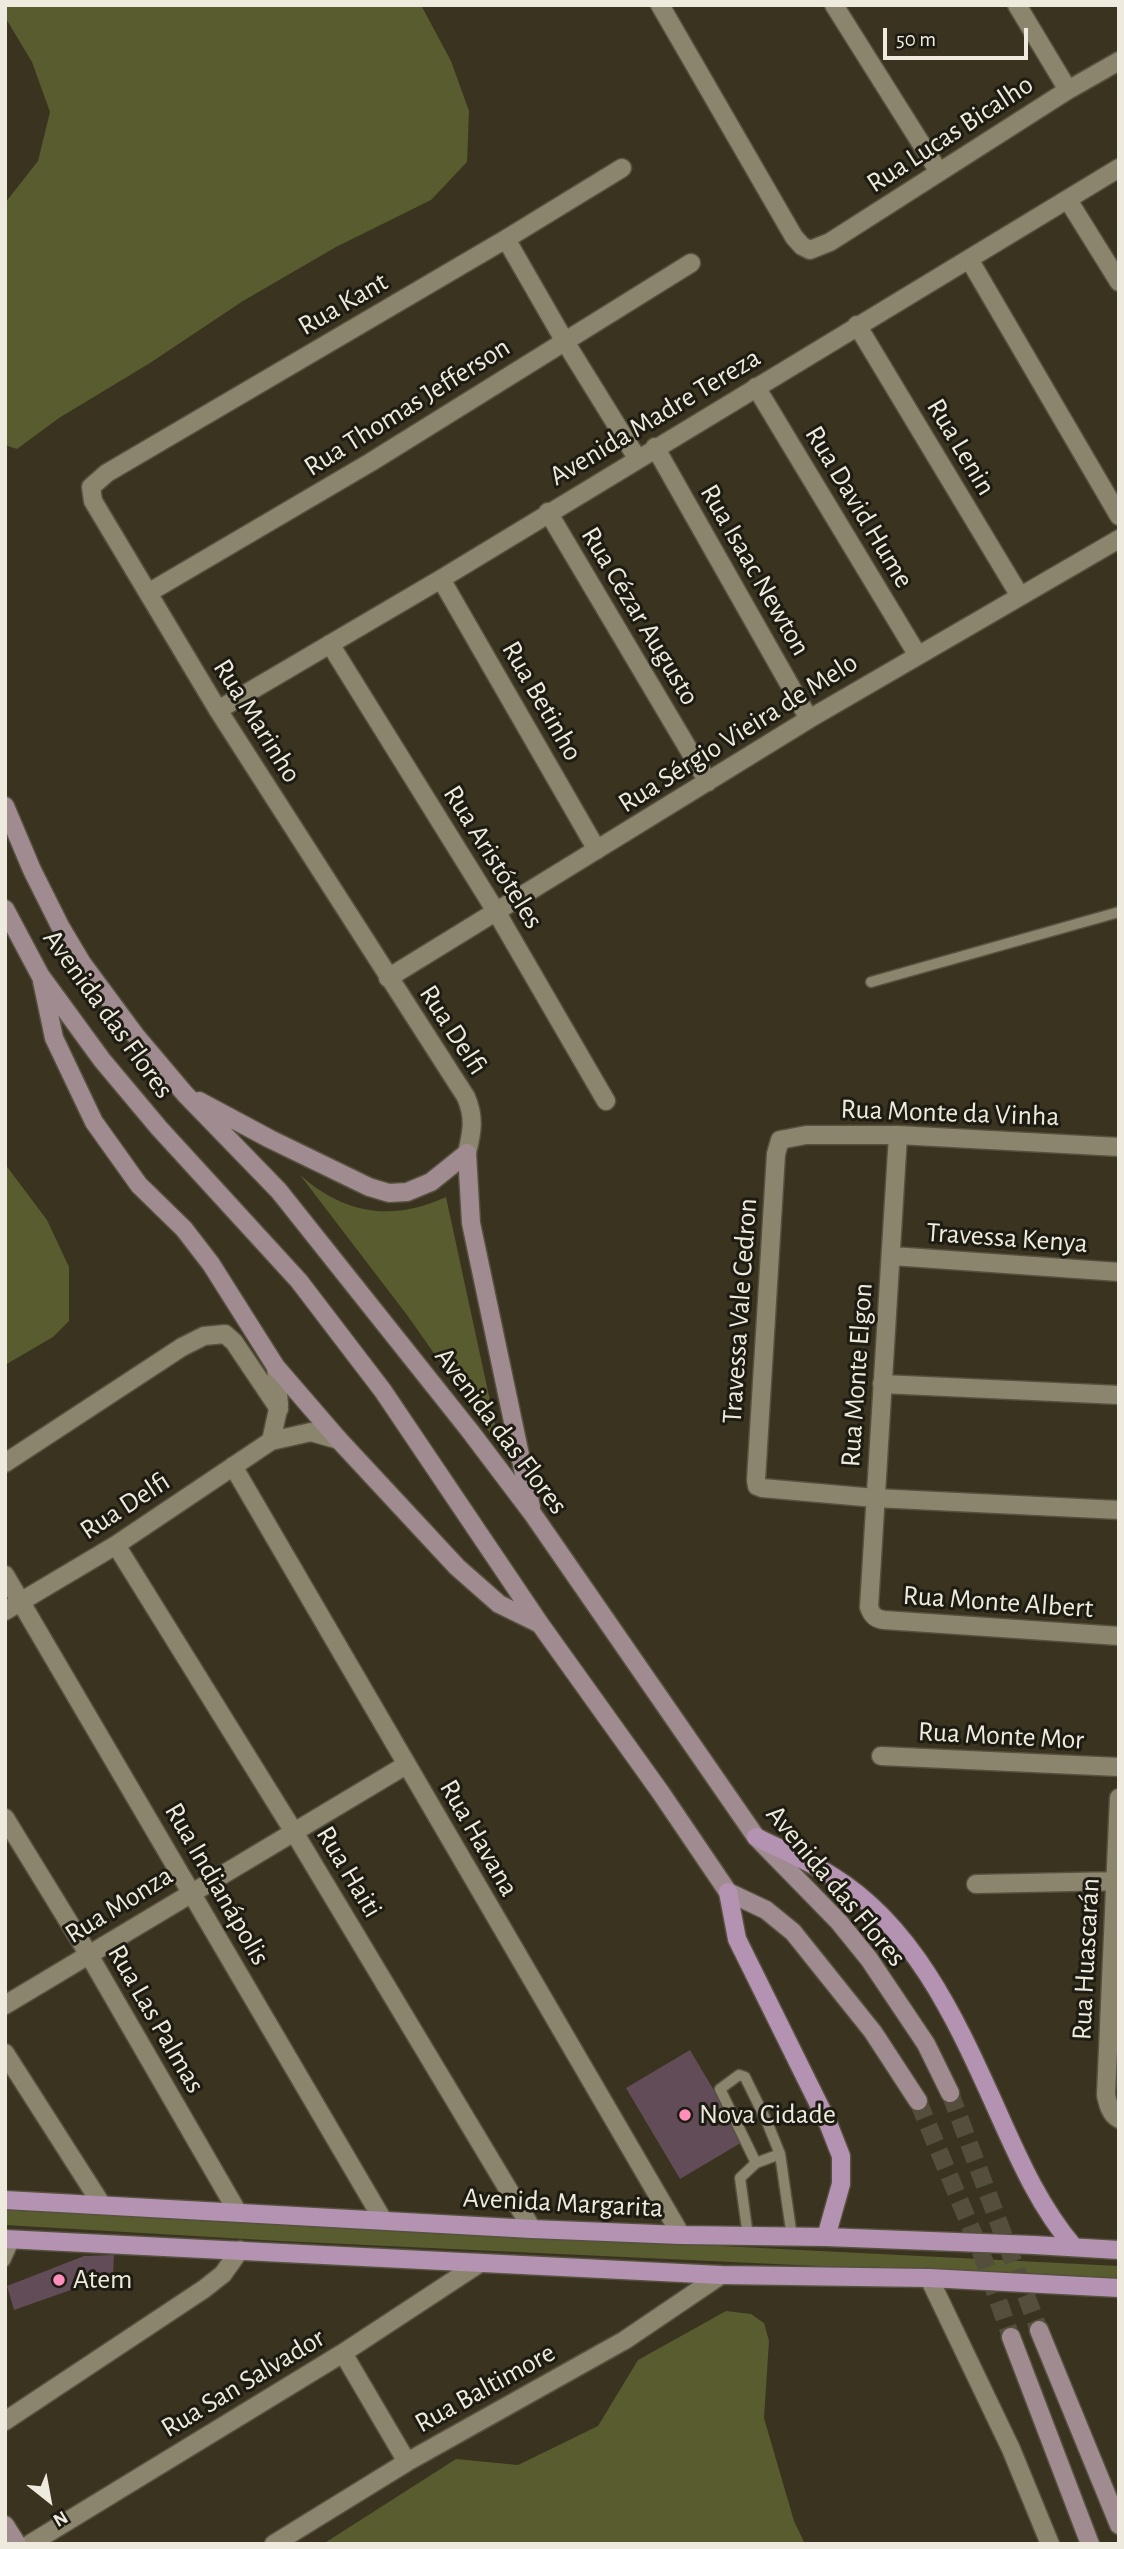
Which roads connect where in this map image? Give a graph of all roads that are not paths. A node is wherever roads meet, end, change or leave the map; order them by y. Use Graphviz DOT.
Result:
graph roads {
  1 [pos="660,5"];
  2 [pos="834,5"];
  3 [pos="1017,5"];
  4 [pos="1119,61"];
  5 [pos="1068,90"];
  6 [pos="622,168"];
  7 [pos="1119,168"];
  8 [pos="939,172"];
  9 [pos="1068,200"];
  10 [pos="506,239"];
  11 [pos="969,259"];
  12 [pos="691,263"];
  13 [pos="1119,282"];
  14 [pos="857,325"];
  15 [pos="564,340"];
  16 [pos="756,387"];
  17 [pos="655,447"];
  18 [pos="637,458"];
  19 [pos="91,487"];
  20 [pos="548,512"];
  21 [pos="1119,516"];
  22 [pos="1119,538"];
  23 [pos="441,579"];
  24 [pos="148,593"];
  25 [pos="1020,596"];
  26 [pos="330,645"];
  27 [pos="917,654"];
  28 [pos="218,710"];
  29 [pos="809,719"];
  30 [pos="708,782"];
  31 [pos="5,806"];
  32 [pos="597,850"];
  33 [pos="5,909"];
  34 [pos="1119,912"];
  35 [pos="497,913"];
  36 [pos="40,975"];
  37 [pos="388,978"];
  38 [pos="871,982"];
  39 [pos="185,1094"];
  40 [pos="606,1101"];
  41 [pos="898,1135"];
  42 [pos="780,1140"];
  43 [pos="1119,1147"];
  44 [pos="467,1153"];
  45 [pos="892,1256"];
  46 [pos="1119,1272"];
  47 [pos="276,1367"];
  48 [pos="883,1384"];
  49 [pos="1119,1395"];
  50 [pos="279,1409"];
  51 [pos="339,1440"];
  52 [pos="271,1441"];
  53 [pos="5,1462"];
  54 [pos="233,1466"];
  55 [pos="875,1498"];
  56 [pos="1119,1510"];
  57 [pos="532,1513"];
  58 [pos="116,1545"];
  59 [pos="5,1575"];
  60 [pos="13,1607"];
  61 [pos="874,1617"];
  62 [pos="540,1624"];
  63 [pos="1119,1636"];
  64 [pos="881,1756"];
  65 [pos="406,1765"];
  66 [pos="1119,1767"];
  67 [pos="1119,1798"];
  68 [pos="5,1818"];
  69 [pos="294,1832"];
  70 [pos="757,1837"];
  71 [pos="1118,1881"];
  72 [pos="976,1884"];
  73 [pos="192,1892"];
  74 [pos="728,1892"];
  75 [pos="89,1955"];
  76 [pos="5,2006"];
  77 [pos="5,2053"];
  78 [pos="950,2093"];
  79 [pos="918,2101"];
  80 [pos="1119,2119"];
  81 [pos="780,2154"];
  82 [pos="756,2164"];
  83 [pos="5,2200"];
  84 [pos="102,2205"];
  85 [pos="237,2211"];
  86 [pos="383,2220"];
  87 [pos="532,2229"];
  88 [pos="681,2235"];
  89 [pos="748,2236"];
  90 [pos="792,2236"];
  91 [pos="826,2237"];
  92 [pos="8,2241"];
  93 [pos="1074,2247"];
  94 [pos="240,2250"];
  95 [pos="1119,2250"];
  96 [pos="5,2261"];
  97 [pos="480,2263"];
  98 [pos="721,2275"];
  99 [pos="929,2278"];
  100 [pos="1119,2288"];
  101 [pos="1040,2330"];
  102 [pos="1011,2337"];
  103 [pos="343,2353"];
  104 [pos="5,2421"];
  105 [pos="407,2462"];
  106 [pos="5,2525"];
  107 [pos="1119,2525"];
  108 [pos="1049,2541"];
  109 [pos="17,2544"];
  110 [pos="30,2544"];
  111 [pos="274,2544"];
  112 [pos="1090,2544"];
  1 -- 8 [label="street, Rua Lucas Bicalho"];
  2 -- 8 [label="street"];
  3 -- 5 [label="street"];
  4 -- 5 [label="street, Rua Lucas Bicalho"];
  5 -- 8 [label="street, Rua Lucas Bicalho"];
  6 -- 10 [label="street, Rua Kant"];
  7 -- 9 [label="street, Avenida Madre Tereza"];
  9 -- 11 [label="street, Avenida Madre Tereza"];
  9 -- 13 [label="street"];
  10 -- 15 [label="street"];
  10 -- 19 [label="street, Rua Kant"];
  11 -- 14 [label="street, Avenida Madre Tereza"];
  11 -- 21 [label="street"];
  12 -- 15 [label="street, Rua Thomas Jefferson"];
  14 -- 16 [label="street, Avenida Madre Tereza"];
  14 -- 25 [label="street, Rua Lenin"];
  15 -- 18 [label="street"];
  15 -- 24 [label="street, Rua Thomas Jefferson"];
  16 -- 17 [label="street, Avenida Madre Tereza"];
  16 -- 27 [label="street, Rua David Hume"];
  17 -- 18 [label="street, Avenida Madre Tereza"];
  17 -- 29 [label="street, Rua Isaac Newton"];
  18 -- 20 [label="street, Avenida Madre Tereza"];
  19 -- 24 [label="street, Rua Marinho"];
  20 -- 23 [label="street, Avenida Madre Tereza"];
  20 -- 30 [label="street, Rua Cézar Augusto"];
  22 -- 25 [label="street, Rua Sérgio Vieira de Melo"];
  23 -- 26 [label="street, Avenida Madre Tereza"];
  23 -- 32 [label="street, Rua Betinho"];
  24 -- 28 [label="street, Rua Marinho"];
  25 -- 27 [label="street, Rua Sérgio Vieira de Melo"];
  26 -- 28 [label="street, Avenida Madre Tereza"];
  26 -- 35 [label="street, Rua Aristóteles"];
  27 -- 29 [label="street, Rua Sérgio Vieira de Melo"];
  28 -- 37 [label="street, Rua Marinho"];
  29 -- 30 [label="street, Rua Sérgio Vieira de Melo"];
  30 -- 32 [label="street, Rua Sérgio Vieira de Melo"];
  31 -- 39 [label="main road, Avenida das Flores"];
  32 -- 35 [label="street, Rua Sérgio Vieira de Melo"];
  33 -- 36 [label="main road, Avenida das Flores"];
  34 -- 38 [label="lane"];
  35 -- 37 [label="street, Rua Sérgio Vieira de Melo"];
  35 -- 40 [label="street, Rua Aristóteles"];
  36 -- 47 [label="main road"];
  36 -- 62 [label="main road, Avenida das Flores"];
  37 -- 44 [label="street, Rua Delfi"];
  39 -- 44 [label="main road"];
  39 -- 57 [label="main road, Avenida das Flores"];
  41 -- 42 [label="street, Rua Monte da Vinha"];
  41 -- 43 [label="street, Rua Monte da Vinha"];
  41 -- 45 [label="street, Rua Monte Elgon"];
  42 -- 55 [label="street, Travessa Vale Cedron"];
  44 -- 57 [label="main road"];
  45 -- 46 [label="street, Travessa Kenya"];
  45 -- 48 [label="street, Rua Monte Elgon"];
  47 -- 50 [label="street"];
  47 -- 51 [label="main road"];
  48 -- 49 [label="street"];
  48 -- 55 [label="street, Rua Monte Elgon"];
  50 -- 52 [label="street"];
  50 -- 53 [label="street"];
  51 -- 52 [label="street, Rua Delfi"];
  51 -- 62 [label="main road"];
  52 -- 54 [label="street, Rua Delfi"];
  54 -- 58 [label="street, Rua Delfi"];
  54 -- 65 [label="street, Rua Havana"];
  55 -- 56 [label="street"];
  55 -- 61 [label="street, Rua Monte Elgon"];
  57 -- 70 [label="main road, Avenida das Flores"];
  58 -- 60 [label="street, Rua Delfi"];
  58 -- 69 [label="street, Rua Haiti"];
  59 -- 60 [label="street, Rua Indianápolis"];
  60 -- 73 [label="street, Rua Indianápolis"];
  61 -- 63 [label="street, Rua Monte Albert"];
  62 -- 74 [label="main road, Avenida das Flores"];
  64 -- 66 [label="street, Rua Monte Mor"];
  65 -- 69 [label="street, Rua Monza"];
  65 -- 88 [label="street, Rua Havana"];
  67 -- 71 [label="street, Rua Huascarán"];
  68 -- 75 [label="street, Rua Las Palmas"];
  69 -- 73 [label="street, Rua Monza"];
  69 -- 87 [label="street, Rua Haiti"];
  70 -- 78 [label="main road, Avenida das Flores"];
  70 -- 93 [label="main road"];
  71 -- 72 [label="street"];
  71 -- 80 [label="street, Rua Huascarán"];
  73 -- 75 [label="street, Rua Monza"];
  73 -- 86 [label="street, Rua Indianápolis"];
  74 -- 79 [label="main road"];
  74 -- 91 [label="main road"];
  75 -- 76 [label="street, Rua Monza"];
  75 -- 85 [label="street, Rua Las Palmas"];
  77 -- 84 [label="street"];
  81 -- 82 [label="lane"];
  81 -- 82 [label="lane"];
  81 -- 90 [label="lane"];
  82 -- 89 [label="lane"];
  83 -- 84 [label="main road, Avenida Margarita"];
  84 -- 85 [label="main road, Avenida Margarita"];
  85 -- 86 [label="main road, Avenida Margarita"];
  86 -- 87 [label="main road, Avenida Margarita"];
  87 -- 88 [label="main road, Avenida Margarita"];
  88 -- 89 [label="main road, Avenida Margarita"];
  89 -- 90 [label="main road, Avenida Margarita"];
  90 -- 91 [label="main road, Avenida Margarita"];
  91 -- 93 [label="main road, Avenida Margarita"];
  92 -- 94 [label="main road"];
  92 -- 96 [label="lane"];
  93 -- 95 [label="main road, Avenida Margarita"];
  94 -- 97 [label="main road"];
  94 -- 104 [label="street"];
  97 -- 98 [label="main road"];
  97 -- 103 [label="street, Rua San Salvador"];
  98 -- 99 [label="main road"];
  98 -- 105 [label="street, Rua Baltimore"];
  99 -- 100 [label="main road"];
  99 -- 108 [label="street"];
  101 -- 107 [label="main road"];
  102 -- 112 [label="main road"];
  103 -- 105 [label="street"];
  103 -- 110 [label="street, Rua San Salvador"];
  105 -- 111 [label="street, Rua Baltimore"];
  106 -- 109 [label="main road"];
}
